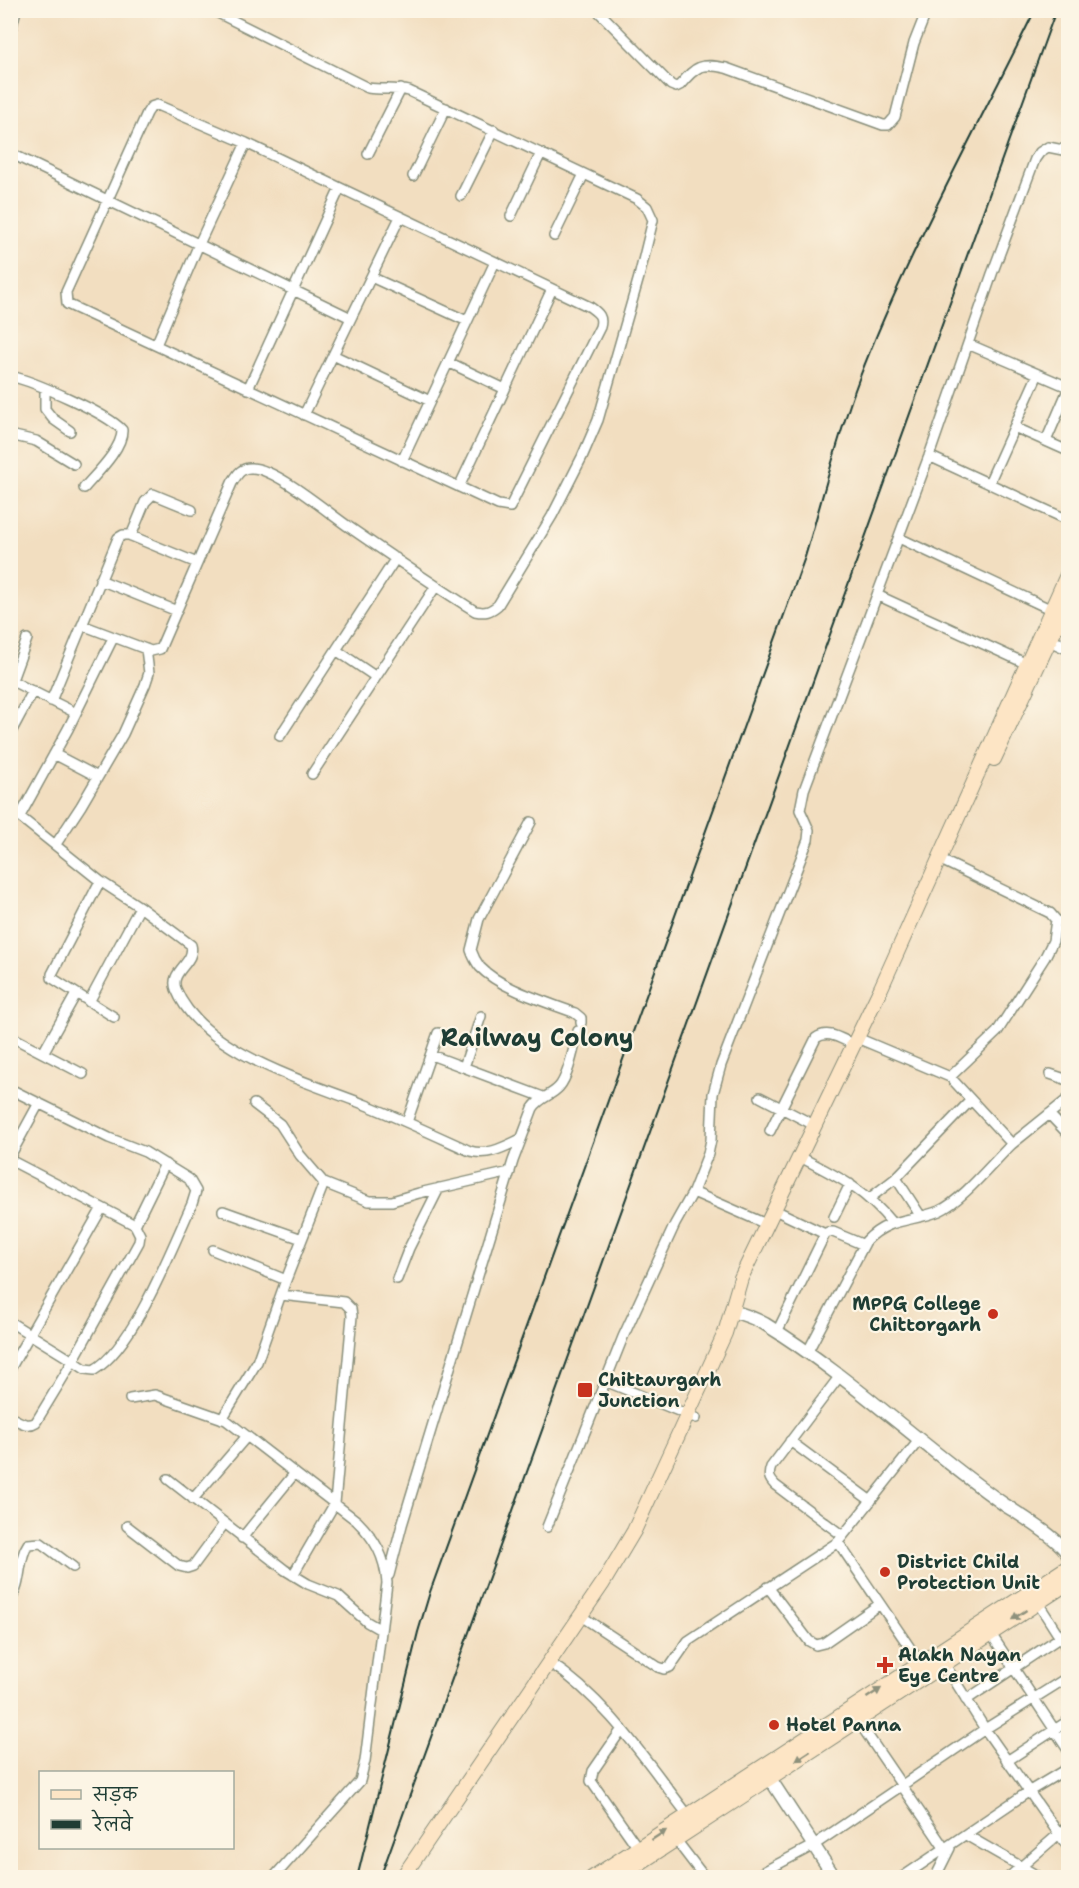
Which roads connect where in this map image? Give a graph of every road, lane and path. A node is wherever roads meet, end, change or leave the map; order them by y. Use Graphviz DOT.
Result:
graph roads {
  1 [pos="16,10"];
  2 [pos="212,10"];
  3 [pos="597,10"];
  4 [pos="927,10"];
  5 [pos="10,34"];
  6 [pos="401,89"];
  7 [pos="446,108"];
  8 [pos="494,130"];
  9 [pos="246,143"];
  10 [pos="1068,151"];
  11 [pos="10,153"];
  12 [pos="541,153"];
  13 [pos="368,154"];
  14 [pos="584,174"];
  15 [pos="413,176"];
  16 [pos="340,188"];
  17 [pos="461,196"];
  18 [pos="106,199"];
  19 [pos="511,216"];
  20 [pos="400,217"];
  21 [pos="554,236"];
  22 [pos="199,244"];
  23 [pos="495,262"];
  24 [pos="371,277"];
  25 [pos="552,289"];
  26 [pos="293,290"];
  27 [pos="351,318"];
  28 [pos="467,321"];
  29 [pos="968,344"];
  30 [pos="156,345"];
  31 [pos="333,355"];
  32 [pos="448,362"];
  33 [pos="1038,374"];
  34 [pos="10,376"];
  35 [pos="45,388"];
  36 [pos="1068,388"];
  37 [pos="248,389"];
  38 [pos="505,389"];
  39 [pos="430,401"];
  40 [pos="304,415"];
  41 [pos="1014,427"];
  42 [pos="70,431"];
  43 [pos="10,435"];
  44 [pos="1046,441"];
  45 [pos="1068,451"];
  46 [pos="929,456"];
  47 [pos="402,461"];
  48 [pos="74,464"];
  49 [pos="989,483"];
  50 [pos="459,487"];
  51 [pos="84,488"];
  52 [pos="192,510"];
  53 [pos="1068,520"];
  54 [pos="131,536"];
  55 [pos="898,538"];
  56 [pos="396,558"];
  57 [pos="197,563"];
  58 [pos="1068,573"];
  59 [pos="100,580"];
  60 [pos="436,586"];
  61 [pos="877,595"];
  62 [pos="1068,601"];
  63 [pos="1052,610"];
  64 [pos="177,611"];
  65 [pos="82,625"];
  66 [pos="113,638"];
  67 [pos="1045,638"];
  68 [pos="27,639"];
  69 [pos="1068,648"];
  70 [pos="146,649"];
  71 [pos="336,650"];
  72 [pos="1027,664"];
  73 [pos="376,677"];
  74 [pos="11,680"];
  75 [pos="33,691"];
  76 [pos="51,701"];
  77 [pos="76,713"];
  78 [pos="10,734"];
  79 [pos="280,736"];
  80 [pos="54,754"];
  81 [pos="312,774"];
  82 [pos="98,777"];
  83 [pos="10,809"];
  84 [pos="20,816"];
  85 [pos="531,822"];
  86 [pos="56,844"];
  87 [pos="945,862"];
  88 [pos="100,881"];
  89 [pos="140,908"];
  90 [pos="76,994"];
  91 [pos="89,1002"];
  92 [pos="481,1016"];
  93 [pos="114,1017"];
  94 [pos="438,1033"];
  95 [pos="10,1036"];
  96 [pos="858,1042"];
  97 [pos="43,1053"];
  98 [pos="431,1055"];
  99 [pos="464,1067"];
  100 [pos="83,1074"];
  101 [pos="1050,1074"];
  102 [pos="950,1077"];
  103 [pos="1068,1080"];
  104 [pos="10,1089"];
  105 [pos="543,1097"];
  106 [pos="760,1097"];
  107 [pos="971,1100"];
  108 [pos="1068,1100"];
  109 [pos="39,1103"];
  110 [pos="254,1104"];
  111 [pos="782,1108"];
  112 [pos="1049,1114"];
  113 [pos="407,1122"];
  114 [pos="814,1125"];
  115 [pos="770,1131"];
  116 [pos="1068,1134"];
  117 [pos="521,1139"];
  118 [pos="1012,1144"];
  119 [pos="10,1158"];
  120 [pos="804,1159"];
  121 [pos="165,1164"];
  122 [pos="510,1173"];
  123 [pos="896,1178"];
  124 [pos="324,1183"];
  125 [pos="850,1184"];
  126 [pos="439,1188"];
  127 [pos="693,1192"];
  128 [pos="870,1198"];
  129 [pos="102,1208"];
  130 [pos="223,1211"];
  131 [pos="779,1212"];
  132 [pos="920,1215"];
  133 [pos="834,1217"];
  134 [pos="892,1223"];
  135 [pos="766,1224"];
  136 [pos="135,1225"];
  137 [pos="825,1234"];
  138 [pos="302,1239"];
  139 [pos="864,1245"];
  140 [pos="213,1250"];
  141 [pos="397,1279"];
  142 [pos="286,1280"];
  143 [pos="281,1294"];
  144 [pos="735,1312"];
  145 [pos="10,1322"];
  146 [pos="777,1332"];
  147 [pos="31,1335"];
  148 [pos="807,1353"];
  149 [pos="73,1361"];
  150 [pos="10,1370"];
  151 [pos="839,1377"];
  152 [pos="605,1381"];
  153 [pos="130,1399"];
  154 [pos="692,1416"];
  155 [pos="10,1417"];
  156 [pos="222,1419"];
  157 [pos="247,1436"];
  158 [pos="920,1440"];
  159 [pos="790,1441"];
  160 [pos="295,1473"];
  161 [pos="168,1479"];
  162 [pos="193,1499"];
  163 [pos="871,1501"];
  164 [pos="335,1503"];
  165 [pos="224,1524"];
  166 [pos="127,1526"];
  167 [pos="547,1527"];
  168 [pos="242,1538"];
  169 [pos="840,1539"];
  170 [pos="1068,1555"];
  171 [pos="1068,1567"];
  172 [pos="73,1568"];
  173 [pos="293,1575"];
  174 [pos="1068,1580"];
  175 [pos="387,1583"];
  176 [pos="768,1587"];
  177 [pos="10,1600"];
  178 [pos="1038,1603"];
  179 [pos="880,1604"];
  180 [pos="587,1620"];
  181 [pos="381,1630"];
  182 [pos="991,1634"];
  183 [pos="1064,1635"];
  184 [pos="1068,1650"];
  185 [pos="552,1664"];
  186 [pos="921,1664"];
  187 [pos="945,1665"];
  188 [pos="1014,1668"];
  189 [pos="1068,1677"];
  190 [pos="1035,1699"];
  191 [pos="966,1700"];
  192 [pos="858,1721"];
  193 [pos="1068,1721"];
  194 [pos="622,1729"];
  195 [pos="984,1729"];
  196 [pos="1055,1730"];
  197 [pos="1068,1750"];
  198 [pos="1007,1761"];
  199 [pos="1068,1768"];
  200 [pos="766,1773"];
  201 [pos="900,1785"];
  202 [pos="1028,1792"];
  203 [pos="688,1815"];
  204 [pos="1068,1826"];
  205 [pos="1059,1832"];
  206 [pos="966,1835"];
  207 [pos="676,1840"];
  208 [pos="814,1845"];
  209 [pos="948,1847"];
  210 [pos="1068,1847"];
  211 [pos="638,1848"];
  212 [pos="1021,1866"];
  213 [pos="273,1878"];
  214 [pos="402,1878"];
  215 [pos="412,1878"];
  216 [pos="592,1878"];
  217 [pos="617,1878"];
  218 [pos="705,1878"];
  219 [pos="752,1878"];
  220 [pos="835,1878"];
  221 [pos="901,1878"];
  222 [pos="935,1878"];
  223 [pos="1008,1878"];
  224 [pos="1041,1878"];
  1 -- 5 [label="street"];
  2 -- 6 [label="street"];
  3 -- 4 [label="street"];
  6 -- 7 [label="street"];
  6 -- 13 [label="street"];
  7 -- 8 [label="street"];
  7 -- 15 [label="street"];
  8 -- 12 [label="street"];
  8 -- 17 [label="street"];
  9 -- 16 [label="street"];
  9 -- 18 [label="street"];
  9 -- 22 [label="street"];
  10 -- 29 [label="street"];
  11 -- 18 [label="street"];
  12 -- 14 [label="street"];
  12 -- 19 [label="street"];
  14 -- 21 [label="street"];
  14 -- 60 [label="street"];
  16 -- 20 [label="street"];
  16 -- 26 [label="street"];
  18 -- 22 [label="street"];
  18 -- 30 [label="street"];
  20 -- 23 [label="street"];
  20 -- 24 [label="street"];
  22 -- 26 [label="street"];
  22 -- 30 [label="street"];
  23 -- 25 [label="street"];
  23 -- 28 [label="street"];
  24 -- 27 [label="street"];
  24 -- 28 [label="street"];
  25 -- 38 [label="street"];
  25 -- 50 [label="street"];
  26 -- 27 [label="street"];
  26 -- 37 [label="street"];
  27 -- 31 [label="street"];
  28 -- 32 [label="street"];
  29 -- 33 [label="street"];
  29 -- 46 [label="street"];
  30 -- 37 [label="street"];
  31 -- 39 [label="street"];
  31 -- 40 [label="street"];
  32 -- 38 [label="street"];
  32 -- 39 [label="street"];
  33 -- 36 [label="street"];
  33 -- 41 [label="street"];
  34 -- 35 [label="street"];
  35 -- 42 [label="street"];
  35 -- 51 [label="street"];
  36 -- 44 [label="street"];
  37 -- 40 [label="street"];
  38 -- 50 [label="street"];
  39 -- 47 [label="street"];
  40 -- 47 [label="street"];
  41 -- 44 [label="street"];
  41 -- 49 [label="street"];
  43 -- 48 [label="street"];
  44 -- 45 [label="street"];
  46 -- 49 [label="street"];
  46 -- 55 [label="street"];
  47 -- 50 [label="street"];
  49 -- 53 [label="street"];
  52 -- 54 [label="street"];
  54 -- 57 [label="street"];
  54 -- 59 [label="street"];
  55 -- 61 [label="street"];
  55 -- 63 [label="street"];
  56 -- 57 [label="street"];
  56 -- 60 [label="street"];
  56 -- 71 [label="street"];
  57 -- 64 [label="street"];
  58 -- 63 [label="main road"];
  59 -- 64 [label="street"];
  59 -- 65 [label="street"];
  60 -- 73 [label="street"];
  61 -- 72 [label="street"];
  61 -- 127 [label="street"];
  62 -- 67 [label="main road"];
  63 -- 67 [label="main road"];
  64 -- 70 [label="street"];
  65 -- 66 [label="street"];
  65 -- 76 [label="street"];
  66 -- 70 [label="street"];
  66 -- 77 [label="street"];
  67 -- 69 [label="street"];
  67 -- 72 [label="main road"];
  67 -- 87 [label="main road"];
  68 -- 74 [label="street"];
  70 -- 82 [label="street"];
  71 -- 73 [label="street"];
  71 -- 79 [label="street"];
  72 -- 96 [label="main road"];
  73 -- 81 [label="street"];
  74 -- 75 [label="street"];
  75 -- 76 [label="street"];
  75 -- 78 [label="street"];
  76 -- 77 [label="street"];
  77 -- 80 [label="street"];
  80 -- 82 [label="street"];
  80 -- 84 [label="street"];
  82 -- 86 [label="street"];
  83 -- 84 [label="street"];
  84 -- 86 [label="street"];
  85 -- 105 [label="street"];
  86 -- 88 [label="street"];
  87 -- 96 [label="main road"];
  87 -- 102 [label="street"];
  88 -- 89 [label="street"];
  88 -- 90 [label="street"];
  89 -- 91 [label="street"];
  89 -- 113 [label="street"];
  90 -- 91 [label="street"];
  90 -- 97 [label="street"];
  91 -- 93 [label="street"];
  92 -- 99 [label="street"];
  94 -- 98 [label="street"];
  95 -- 97 [label="street"];
  96 -- 102 [label="street"];
  96 -- 111 [label="street"];
  96 -- 114 [label="main road"];
  96 -- 120 [label="main road"];
  97 -- 100 [label="street"];
  98 -- 99 [label="street"];
  98 -- 113 [label="street"];
  99 -- 105 [label="street"];
  101 -- 103 [label="street"];
  102 -- 107 [label="street"];
  104 -- 109 [label="street"];
  105 -- 117 [label="street"];
  106 -- 111 [label="street"];
  107 -- 118 [label="street"];
  107 -- 123 [label="street"];
  108 -- 112 [label="street"];
  109 -- 119 [label="street"];
  109 -- 121 [label="street"];
  110 -- 124 [label="street"];
  111 -- 114 [label="street"];
  111 -- 115 [label="street"];
  112 -- 116 [label="street"];
  112 -- 118 [label="street"];
  113 -- 117 [label="street"];
  114 -- 135 [label="main road"];
  117 -- 122 [label="street"];
  118 -- 132 [label="street"];
  119 -- 129 [label="street"];
  120 -- 125 [label="street"];
  120 -- 131 [label="main road"];
  121 -- 136 [label="street"];
  121 -- 149 [label="street"];
  122 -- 126 [label="street"];
  122 -- 175 [label="street"];
  123 -- 128 [label="street"];
  123 -- 132 [label="street"];
  124 -- 126 [label="street"];
  124 -- 138 [label="street"];
  125 -- 128 [label="street"];
  125 -- 133 [label="street"];
  126 -- 141 [label="street"];
  127 -- 135 [label="street"];
  127 -- 152 [label="street"];
  128 -- 134 [label="street"];
  129 -- 136 [label="street"];
  129 -- 147 [label="street"];
  130 -- 138 [label="street"];
  131 -- 137 [label="street"];
  131 -- 144 [label="main road"];
  132 -- 134 [label="street"];
  134 -- 139 [label="street"];
  135 -- 144 [label="main road"];
  136 -- 149 [label="street"];
  137 -- 139 [label="street"];
  137 -- 146 [label="street"];
  138 -- 142 [label="street"];
  139 -- 148 [label="street"];
  140 -- 142 [label="street"];
  142 -- 143 [label="street"];
  143 -- 156 [label="street"];
  143 -- 164 [label="street"];
  144 -- 146 [label="street"];
  144 -- 154 [label="main road"];
  145 -- 147 [label="street"];
  146 -- 148 [label="street"];
  147 -- 149 [label="street"];
  147 -- 150 [label="street"];
  148 -- 151 [label="street"];
  149 -- 155 [label="street"];
  151 -- 158 [label="street"];
  151 -- 159 [label="street"];
  152 -- 154 [label="street"];
  152 -- 167 [label="street"];
  153 -- 156 [label="street"];
  154 -- 180 [label="main road"];
  154 -- 185 [label="main road"];
  156 -- 157 [label="street"];
  157 -- 160 [label="street"];
  157 -- 162 [label="street"];
  158 -- 163 [label="street"];
  158 -- 170 [label="street"];
  159 -- 163 [label="street"];
  159 -- 169 [label="street"];
  160 -- 164 [label="street"];
  160 -- 168 [label="street"];
  161 -- 162 [label="street"];
  162 -- 165 [label="street"];
  163 -- 169 [label="street"];
  164 -- 173 [label="street"];
  164 -- 175 [label="street"];
  165 -- 166 [label="street"];
  165 -- 168 [label="street"];
  168 -- 173 [label="street"];
  169 -- 176 [label="street"];
  169 -- 179 [label="street"];
  171 -- 186 [label="main road"];
  172 -- 177 [label="street"];
  173 -- 181 [label="street"];
  174 -- 178 [label="main road"];
  175 -- 181 [label="street"];
  176 -- 179 [label="street"];
  176 -- 180 [label="street"];
  178 -- 182 [label="main road, one-way"];
  178 -- 183 [label="street"];
  179 -- 186 [label="street"];
  180 -- 185 [label="main road"];
  181 -- 213 [label="street"];
  182 -- 187 [label="main road"];
  182 -- 188 [label="street"];
  183 -- 184 [label="street"];
  183 -- 188 [label="street"];
  185 -- 194 [label="street"];
  185 -- 214 [label="main road"];
  185 -- 215 [label="main road"];
  200 -- 186 [label="main road, one-way"];
  187 -- 191 [label="street"];
  187 -- 192 [label="main road"];
  188 -- 190 [label="street"];
  188 -- 191 [label="street"];
  189 -- 190 [label="street"];
  190 -- 195 [label="street"];
  190 -- 196 [label="street"];
  191 -- 195 [label="street"];
  192 -- 200 [label="main road, one-way"];
  192 -- 201 [label="street"];
  193 -- 196 [label="street"];
  194 -- 203 [label="street"];
  194 -- 211 [label="street"];
  195 -- 198 [label="street"];
  195 -- 201 [label="street"];
  196 -- 197 [label="street"];
  196 -- 198 [label="street"];
  198 -- 202 [label="street"];
  199 -- 202 [label="street"];
  200 -- 203 [label="main road"];
  200 -- 207 [label="main road"];
  200 -- 208 [label="street"];
  201 -- 208 [label="street"];
  201 -- 209 [label="street"];
  202 -- 205 [label="street"];
  202 -- 206 [label="street"];
  211 -- 203 [label="main road, one-way"];
  204 -- 205 [label="street"];
  205 -- 210 [label="street"];
  205 -- 212 [label="street"];
  206 -- 209 [label="street"];
  206 -- 212 [label="street"];
  207 -- 217 [label="main road"];
  207 -- 218 [label="street"];
  208 -- 219 [label="street"];
  208 -- 220 [label="street"];
  209 -- 221 [label="street"];
  209 -- 222 [label="street"];
  211 -- 216 [label="main road"];
  212 -- 223 [label="street"];
  212 -- 224 [label="street"];
}
